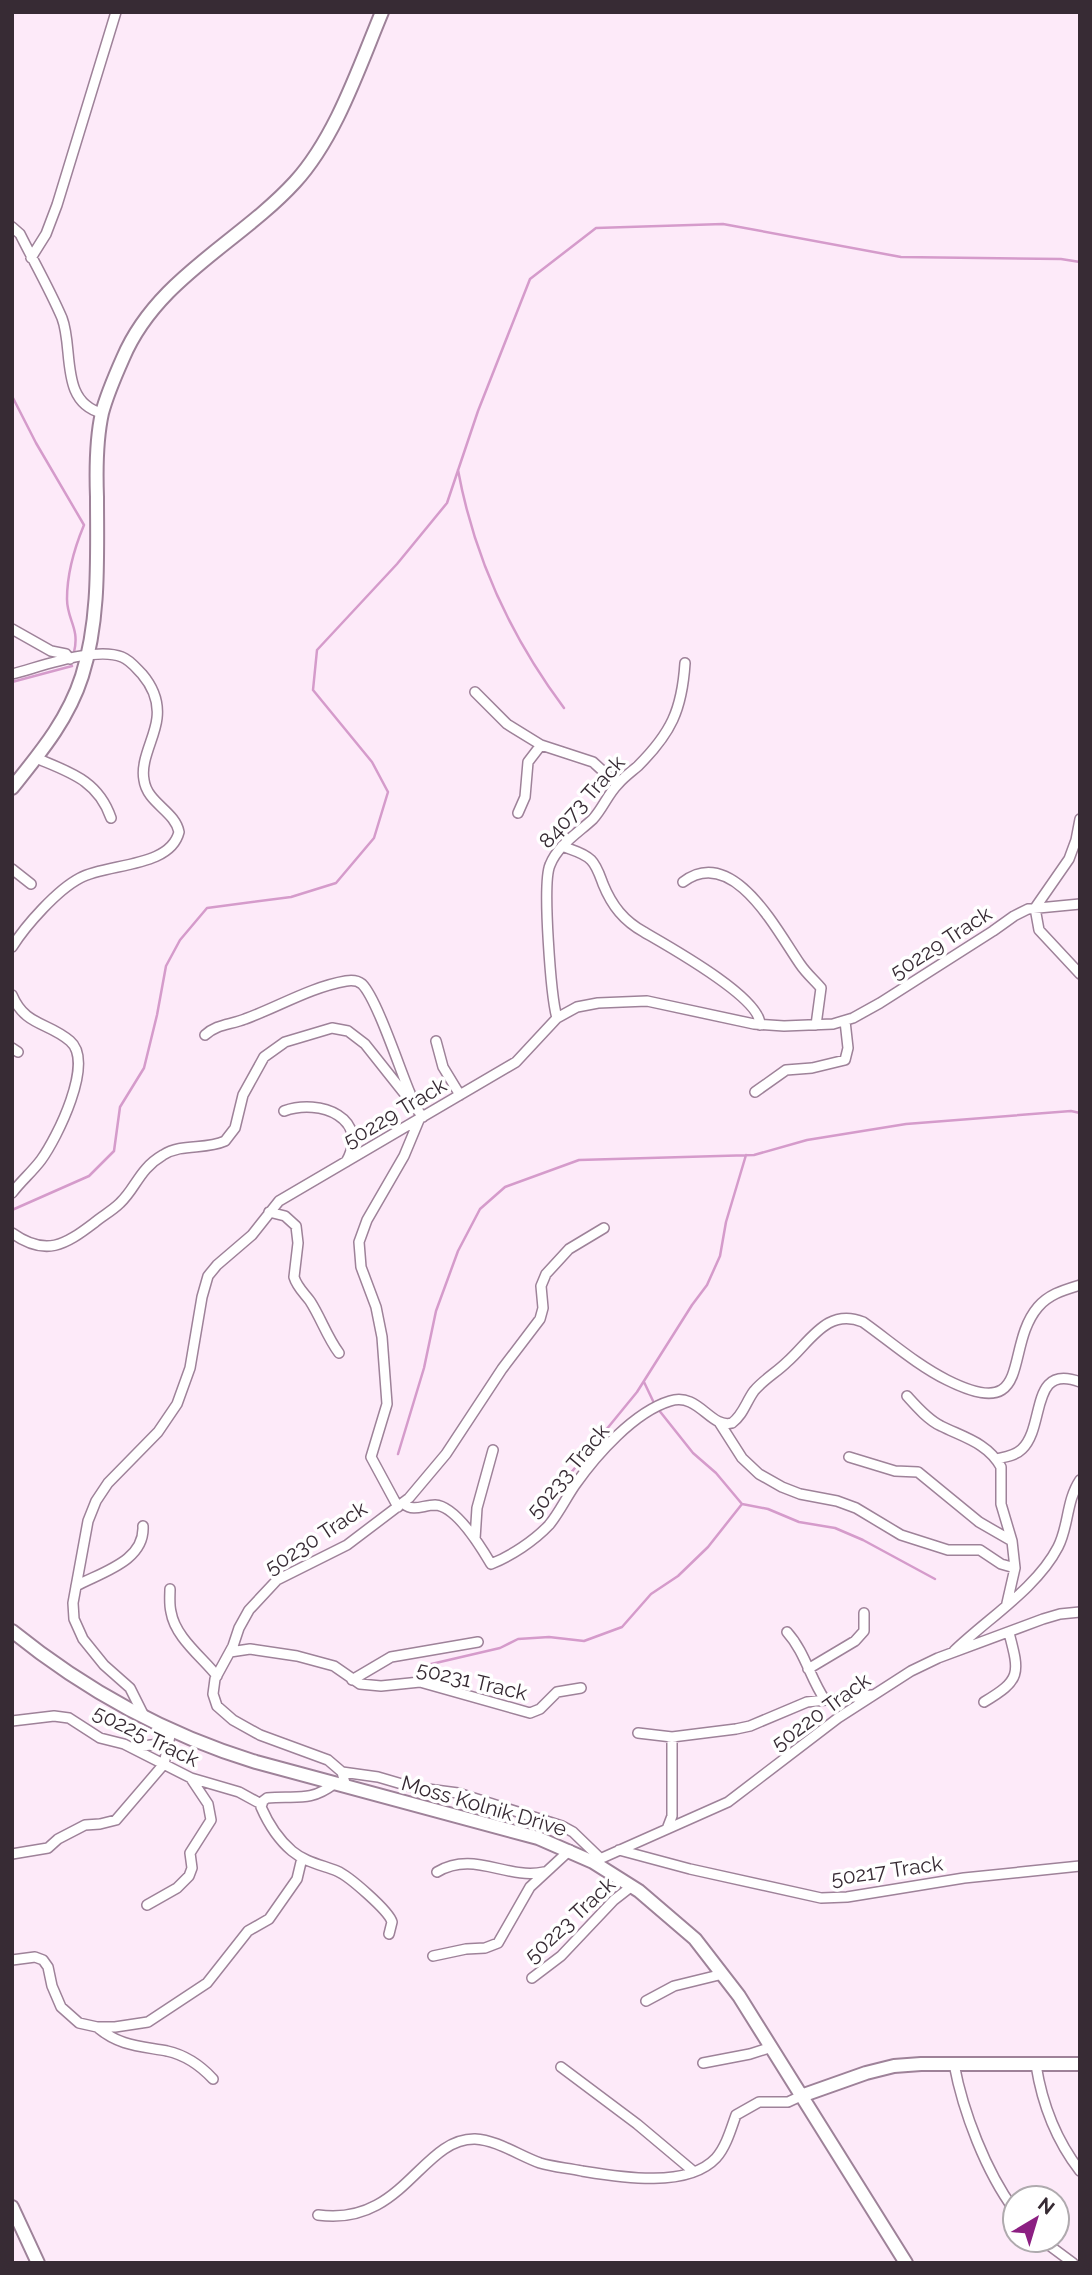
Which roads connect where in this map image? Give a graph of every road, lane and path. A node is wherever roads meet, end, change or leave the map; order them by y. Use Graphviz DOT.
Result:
graph roads {
  1 [pos="116,12"];
  2 [pos="382,12"];
  3 [pos="12,227"];
  4 [pos="31,258"];
  5 [pos="102,413"];
  6 [pos="12,629"];
  7 [pos="87,656"];
  8 [pos="70,659"];
  9 [pos="685,663"];
  10 [pos="12,674"];
  11 [pos="475,692"];
  12 [pos="541,745"];
  13 [pos="36,758"];
  14 [pos="617,785"];
  15 [pos="12,788"];
  16 [pos="518,813"];
  17 [pos="111,818"];
  18 [pos="1080,819"];
  19 [pos="562,846"];
  20 [pos="12,869"];
  21 [pos="683,882"];
  22 [pos="31,884"];
  23 [pos="1080,904"];
  24 [pos="1035,908"];
  25 [pos="12,947"];
  26 [pos="1080,974"];
  27 [pos="12,995"];
  28 [pos="556,1018"];
  29 [pos="845,1021"];
  30 [pos="760,1025"];
  31 [pos="816,1025"];
  32 [pos="205,1035"];
  33 [pos="436,1041"];
  34 [pos="755,1092"];
  35 [pos="460,1095"];
  36 [pos="415,1105"];
  37 [pos="284,1111"];
  38 [pos="421,1118"];
  39 [pos="346,1163"];
  40 [pos="12,1193"];
  41 [pos="269,1212"];
  42 [pos="604,1228"];
  43 [pos="12,1233"];
  44 [pos="1080,1285"];
  45 [pos="339,1353"];
  46 [pos="1080,1382"];
  47 [pos="907,1396"];
  48 [pos="719,1422"];
  49 [pos="493,1450"];
  50 [pos="849,1457"];
  51 [pos="996,1459"];
  52 [pos="1080,1480"];
  53 [pos="401,1505"];
  54 [pos="143,1526"];
  55 [pos="475,1539"];
  56 [pos="1012,1541"];
  57 [pos="1015,1568"];
  58 [pos="76,1586"];
  59 [pos="170,1589"];
  60 [pos="1007,1604"];
  61 [pos="1080,1612"];
  62 [pos="864,1614"];
  63 [pos="12,1632"];
  64 [pos="787,1632"];
  65 [pos="1010,1633"];
  66 [pos="478,1642"];
  67 [pos="230,1652"];
  68 [pos="952,1654"];
  69 [pos="808,1669"];
  70 [pos="217,1676"];
  71 [pos="352,1680"];
  72 [pos="581,1688"];
  73 [pos="873,1695"];
  74 [pos="825,1700"];
  75 [pos="984,1702"];
  76 [pos="145,1718"];
  77 [pos="12,1721"];
  78 [pos="638,1733"];
  79 [pos="170,1737"];
  80 [pos="672,1737"];
  81 [pos="131,1747"];
  82 [pos="164,1764"];
  83 [pos="342,1772"];
  84 [pos="191,1778"];
  85 [pos="340,1785"];
  86 [pos="261,1804"];
  87 [pos="667,1829"];
  88 [pos="570,1850"];
  89 [pos="619,1850"];
  90 [pos="12,1854"];
  91 [pos="302,1858"];
  92 [pos="596,1860"];
  93 [pos="1080,1866"];
  94 [pos="437,1872"];
  95 [pos="545,1872"];
  96 [pos="632,1886"];
  97 [pos="147,1905"];
  98 [pos="389,1934"];
  99 [pos="433,1956"];
  100 [pos="12,1960"];
  101 [pos="723,1974"];
  102 [pos="532,1978"];
  103 [pos="646,2001"];
  104 [pos="97,2027"];
  105 [pos="772,2047"];
  106 [pos="703,2063"];
  107 [pos="954,2064"];
  108 [pos="1080,2064"];
  109 [pos="1036,2065"];
  110 [pos="561,2067"];
  111 [pos="214,2079"];
  112 [pos="801,2096"];
  113 [pos="694,2171"];
  114 [pos="1080,2171"];
  115 [pos="1001,2186"];
  116 [pos="12,2207"];
  117 [pos="318,2215"];
  118 [pos="38,2263"];
  119 [pos="906,2263"];
  1 -- 4 [label="street"];
  2 -- 5 [label="street"];
  3 -- 4 [label="street"];
  4 -- 5 [label="street"];
  5 -- 7 [label="street"];
  6 -- 8 [label="street"];
  7 -- 8 [label="street"];
  7 -- 13 [label="street"];
  7 -- 25 [label="street"];
  8 -- 10 [label="street"];
  9 -- 14 [label="street, 84073 Track"];
  11 -- 12 [label="street"];
  12 -- 14 [label="street"];
  12 -- 16 [label="street"];
  13 -- 15 [label="street"];
  13 -- 17 [label="street"];
  14 -- 19 [label="street, 84073 Track"];
  18 -- 24 [label="street"];
  19 -- 28 [label="street, 84073 Track"];
  19 -- 30 [label="street"];
  20 -- 22 [label="street"];
  21 -- 31 [label="street"];
  23 -- 24 [label="street, 50229 Track"];
  24 -- 26 [label="street"];
  24 -- 29 [label="street, 50229 Track"];
  27 -- 40 [label="street"];
  28 -- 30 [label="street, 50229 Track"];
  28 -- 35 [label="street, 50229 Track"];
  29 -- 31 [label="street, 50229 Track"];
  29 -- 34 [label="street"];
  30 -- 31 [label="street, 50229 Track"];
  32 -- 36 [label="street"];
  33 -- 35 [label="street"];
  35 -- 38 [label="street, 50229 Track"];
  36 -- 38 [label="street"];
  36 -- 43 [label="street"];
  37 -- 39 [label="street"];
  38 -- 39 [label="street, 50229 Track"];
  38 -- 53 [label="street"];
  39 -- 41 [label="street, 50229 Track"];
  41 -- 45 [label="street"];
  41 -- 58 [label="street, 50229 Track"];
  42 -- 53 [label="street, 50230 Track"];
  44 -- 48 [label="street"];
  46 -- 51 [label="street"];
  47 -- 51 [label="street"];
  48 -- 55 [label="street, 50233 Track"];
  48 -- 57 [label="street"];
  49 -- 55 [label="street"];
  50 -- 56 [label="street"];
  51 -- 56 [label="street"];
  52 -- 60 [label="street"];
  53 -- 55 [label="street"];
  53 -- 67 [label="street, 50230 Track"];
  54 -- 58 [label="street"];
  56 -- 57 [label="street"];
  57 -- 60 [label="street"];
  58 -- 76 [label="street, 50229 Track"];
  59 -- 70 [label="street"];
  60 -- 68 [label="street"];
  61 -- 65 [label="street, 50220 Track"];
  62 -- 69 [label="street"];
  63 -- 76 [label="street, Moss Kolnik Drive"];
  64 -- 69 [label="street"];
  65 -- 68 [label="street, 50220 Track"];
  65 -- 75 [label="street"];
  66 -- 71 [label="street"];
  67 -- 70 [label="street, 50230 Track"];
  67 -- 71 [label="street, 50231 Track"];
  68 -- 73 [label="street, 50220 Track"];
  69 -- 74 [label="street"];
  70 -- 83 [label="street"];
  71 -- 72 [label="street, 50231 Track"];
  73 -- 74 [label="street"];
  73 -- 87 [label="street, 50220 Track"];
  74 -- 80 [label="street"];
  76 -- 79 [label="street, Moss Kolnik Drive"];
  77 -- 81 [label="street, 50225 Track"];
  78 -- 80 [label="street"];
  79 -- 81 [label="street"];
  79 -- 82 [label="street"];
  79 -- 85 [label="street, Moss Kolnik Drive"];
  80 -- 87 [label="street"];
  81 -- 82 [label="street, 50225 Track"];
  82 -- 84 [label="street, 50225 Track"];
  82 -- 90 [label="street"];
  83 -- 85 [label="street"];
  83 -- 92 [label="street"];
  84 -- 86 [label="street, 50225 Track"];
  84 -- 97 [label="street"];
  85 -- 86 [label="street"];
  85 -- 88 [label="street, Moss Kolnik Drive"];
  86 -- 91 [label="street"];
  87 -- 89 [label="street, 50220 Track"];
  88 -- 92 [label="street, Moss Kolnik Drive"];
  88 -- 95 [label="street"];
  89 -- 92 [label="street, 50220 Track"];
  89 -- 93 [label="street, 50217 Track"];
  91 -- 98 [label="street"];
  91 -- 104 [label="street"];
  92 -- 96 [label="street, Moss Kolnik Drive"];
  94 -- 95 [label="street"];
  95 -- 99 [label="street"];
  96 -- 101 [label="street, Moss Kolnik Drive"];
  96 -- 102 [label="street, 50223 Track"];
  100 -- 104 [label="street"];
  101 -- 103 [label="street"];
  101 -- 105 [label="street, Moss Kolnik Drive"];
  104 -- 111 [label="street"];
  105 -- 106 [label="street"];
  105 -- 112 [label="street, Moss Kolnik Drive"];
  107 -- 109 [label="street"];
  107 -- 112 [label="street"];
  107 -- 115 [label="street"];
  108 -- 109 [label="street"];
  109 -- 114 [label="street"];
  110 -- 113 [label="street"];
  112 -- 113 [label="street"];
  112 -- 119 [label="street, Moss Kolnik Drive"];
  113 -- 117 [label="street"];
  116 -- 118 [label="street"];
}
